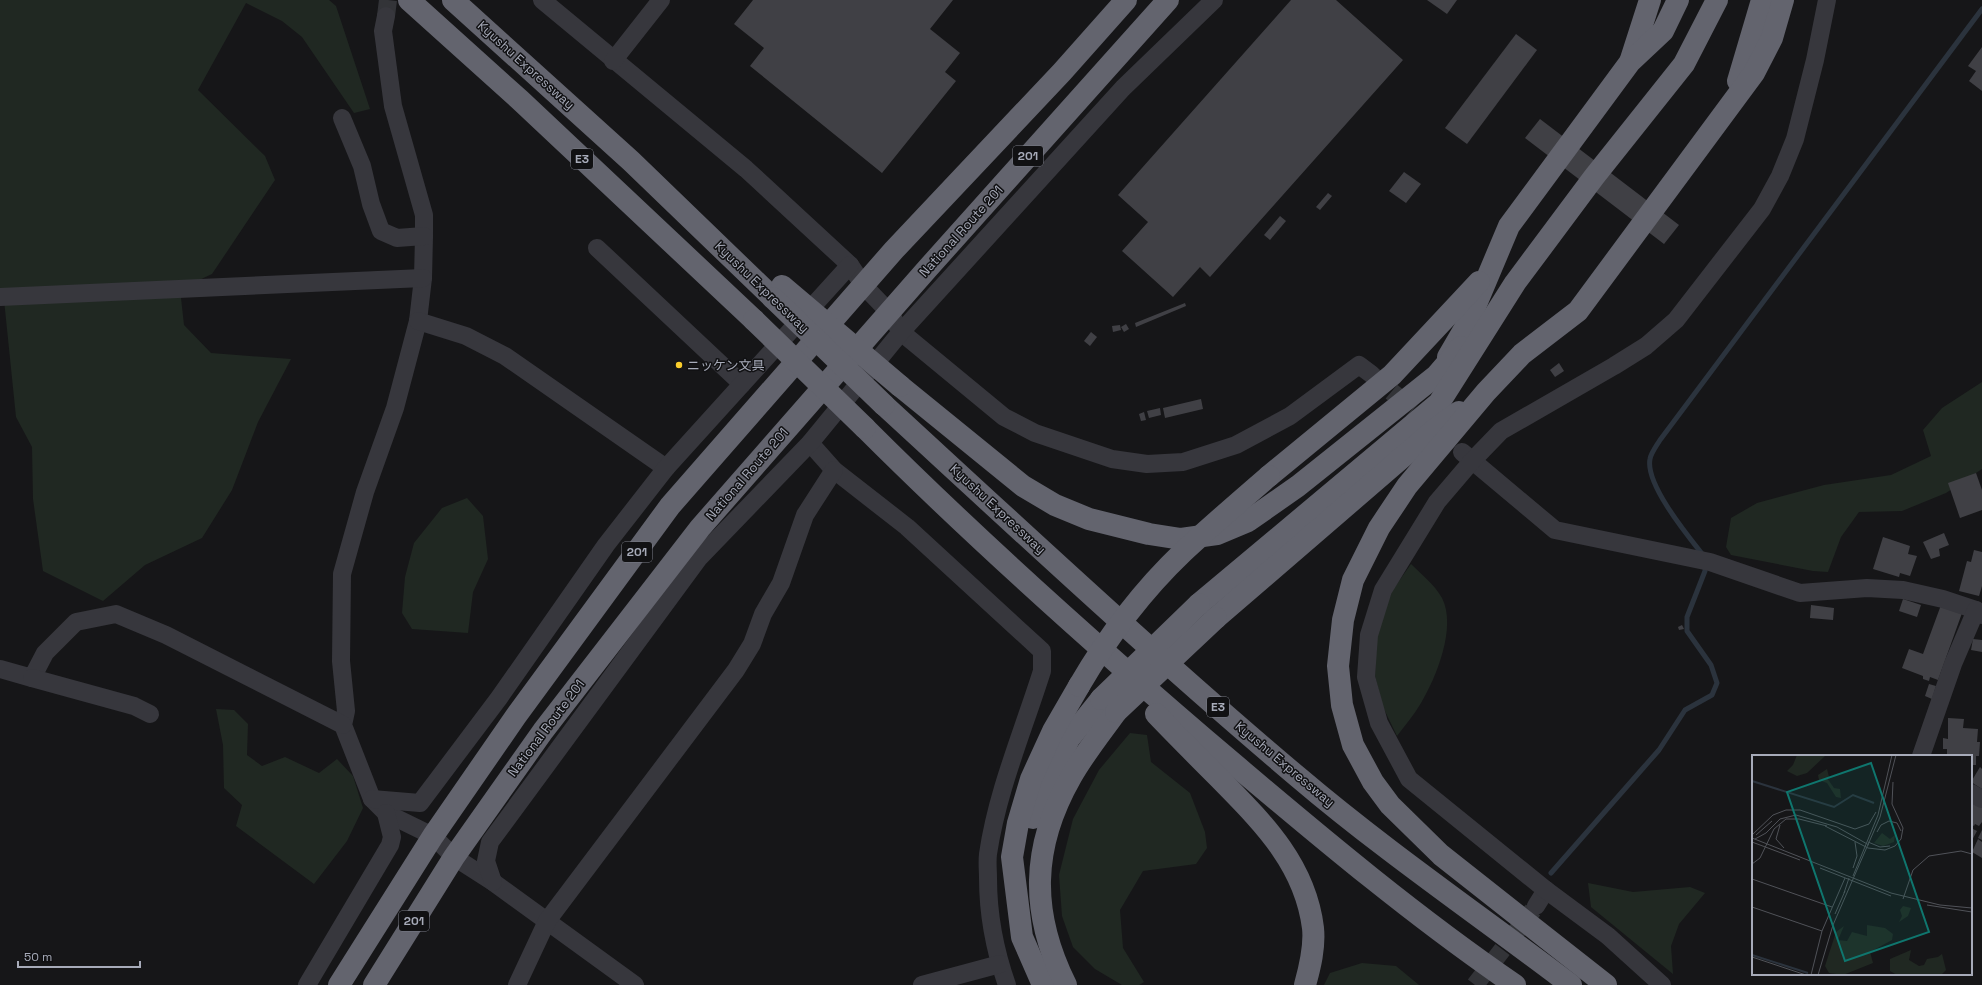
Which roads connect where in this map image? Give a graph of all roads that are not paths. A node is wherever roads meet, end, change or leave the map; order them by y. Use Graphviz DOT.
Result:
graph roads {
  1 [pos="409,0"];
  2 [pos="452,0"];
  3 [pos="542,0"];
  4 [pos="661,0"];
  5 [pos="1126,0"];
  6 [pos="1168,0"];
  7 [pos="1214,0"];
  8 [pos="1650,0"];
  9 [pos="1678,0"];
  10 [pos="1717,0"];
  11 [pos="1753,0"];
  12 [pos="1762,0"];
  13 [pos="1783,0"];
  14 [pos="1827,0"];
  15 [pos="386,16"];
  16 [pos="1749,46"];
  17 [pos="613,61"];
  18 [pos="1630,62"];
  19 [pos="1733,100"];
  20 [pos="342,118"];
  21 [pos="424,236"];
  22 [pos="597,248"];
  23 [pos="850,264"];
  24 [pos="1488,273"];
  25 [pos="423,278"];
  26 [pos="1516,283"];
  27 [pos="864,286"];
  28 [pos="777,292"];
  29 [pos="0,297"];
  30 [pos="889,312"];
  31 [pos="418,321"];
  32 [pos="901,332"];
  33 [pos="1371,374"];
  34 [pos="1437,375"];
  35 [pos="742,384"];
  36 [pos="1486,392"];
  37 [pos="810,443"];
  38 [pos="1467,457"];
  39 [pos="666,468"];
  40 [pos="834,470"];
  41 [pos="1051,606"];
  42 [pos="1979,612"];
  43 [pos="0,669"];
  44 [pos="32,678"];
  45 [pos="1109,706"];
  46 [pos="150,714"];
  47 [pos="343,725"];
  48 [pos="1921,755"];
  49 [pos="1972,794"];
  50 [pos="372,799"];
  51 [pos="1982,799"];
  52 [pos="386,813"];
  53 [pos="433,836"];
  54 [pos="454,857"];
  55 [pos="493,882"];
  56 [pos="1016,884"];
  57 [pos="1546,890"];
  58 [pos="1536,906"];
  59 [pos="548,920"];
  60 [pos="1000,964"];
  61 [pos="307,985"];
  62 [pos="339,985"];
  63 [pos="374,985"];
  64 [pos="517,985"];
  65 [pos="635,985"];
  66 [pos="922,985"];
  67 [pos="1007,985"];
  68 [pos="1043,985"];
  69 [pos="1066,985"];
  70 [pos="1305,985"];
  71 [pos="1514,985"];
  72 [pos="1571,985"];
  73 [pos="1606,985"];
  74 [pos="1662,985"];
  1 -- 41 [label="highway, E3, bridge"];
  2 -- 28 [label="highway, Kyushu Expressway / E3"];
  3 -- 17 [label="street"];
  4 -- 17 [label="street"];
  5 -- 27 [label="highway, 201"];
  6 -- 30 [label="highway, National Route 201 / 201"];
  7 -- 32 [label="street"];
  8 -- 18 [label="highway"];
  9 -- 18 [label="highway"];
  10 -- 26 [label="highway"];
  11 -- 16 [label="highway"];
  12 -- 16 [label="highway"];
  13 -- 19 [label="highway"];
  14 -- 38 [label="street"];
  15 -- 21 [label="street"];
  16 -- 19 [label="highway"];
  17 -- 23 [label="street"];
  18 -- 24 [label="highway"];
  19 -- 36 [label="highway"];
  20 -- 21 [label="street"];
  21 -- 25 [label="street"];
  22 -- 35 [label="street"];
  23 -- 27 [label="street"];
  23 -- 35 [label="street"];
  24 -- 34 [label="highway"];
  24 -- 56 [label="highway, bridge"];
  25 -- 29 [label="street"];
  25 -- 31 [label="street"];
  26 -- 34 [label="highway"];
  26 -- 45 [label="highway, bridge"];
  27 -- 30 [label="street"];
  27 -- 53 [label="highway, 201"];
  28 -- 34 [label="highway, bridge"];
  28 -- 72 [label="highway, Kyushu Expressway / E3, bridge"];
  30 -- 32 [label="street"];
  30 -- 54 [label="highway, National Route 201 / 201"];
  31 -- 39 [label="street"];
  31 -- 47 [label="street"];
  32 -- 33 [label="street"];
  32 -- 37 [label="street"];
  35 -- 39 [label="street"];
  36 -- 45 [label="highway, bridge"];
  36 -- 73 [label="highway"];
  37 -- 40 [label="street"];
  37 -- 55 [label="street"];
  38 -- 42 [label="street"];
  38 -- 57 [label="street"];
  39 -- 50 [label="street"];
  40 -- 59 [label="street"];
  40 -- 60 [label="street"];
  41 -- 70 [label="highway"];
  41 -- 71 [label="highway, E3"];
  42 -- 48 [label="street"];
  43 -- 44 [label="street"];
  44 -- 46 [label="street"];
  44 -- 47 [label="street"];
  45 -- 56 [label="highway"];
  45 -- 69 [label="highway"];
  47 -- 50 [label="street"];
  49 -- 51 [label="street"];
  50 -- 52 [label="street"];
  52 -- 53 [label="street"];
  52 -- 61 [label="street"];
  53 -- 54 [label="street"];
  53 -- 62 [label="highway, 201"];
  54 -- 55 [label="street"];
  54 -- 63 [label="highway, National Route 201 / 201"];
  55 -- 59 [label="street"];
  56 -- 68 [label="highway"];
  57 -- 58 [label="street"];
  57 -- 74 [label="street"];
  59 -- 64 [label="street"];
  59 -- 65 [label="street"];
  60 -- 66 [label="street"];
  60 -- 67 [label="street"];
}
